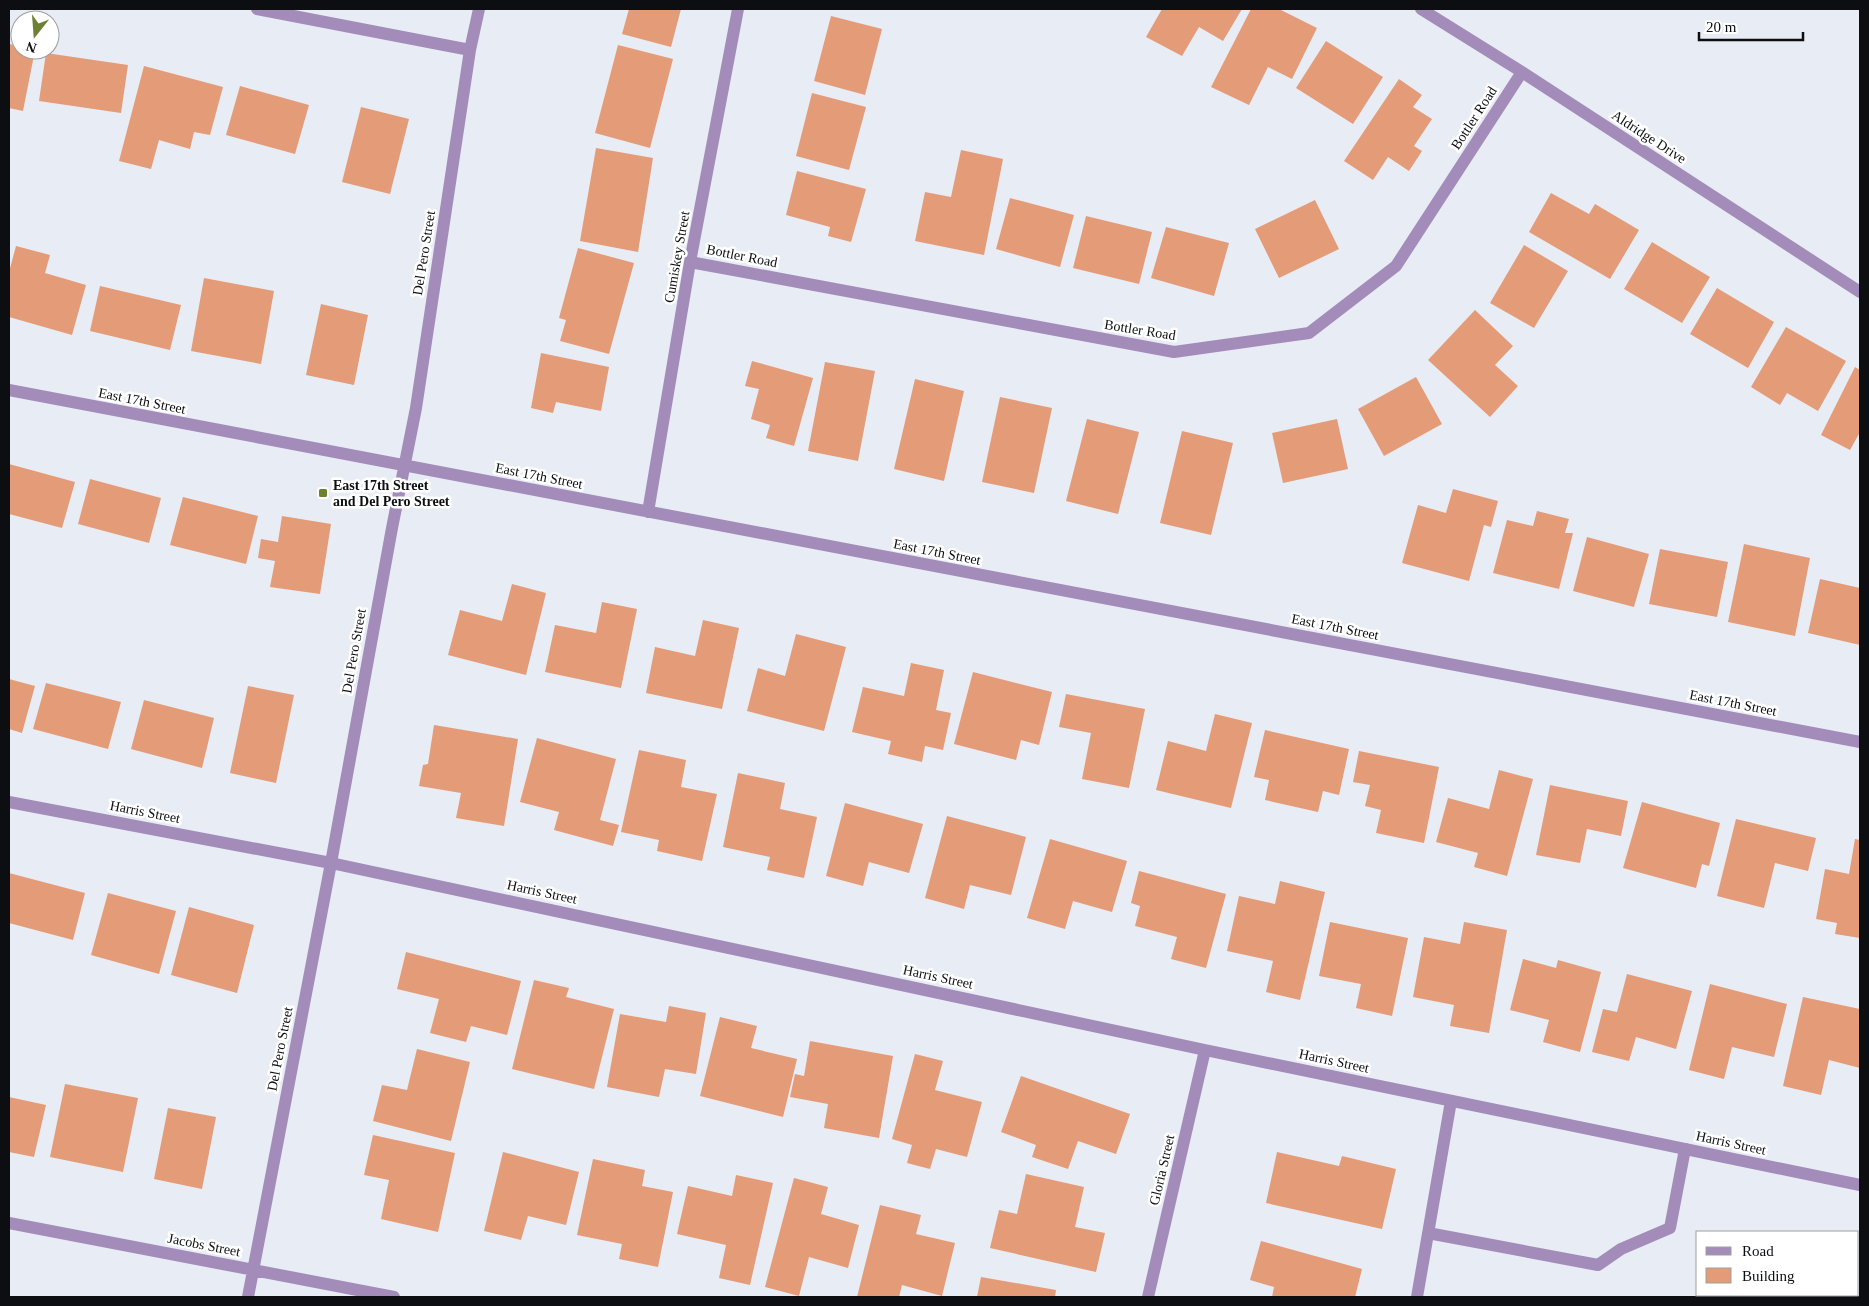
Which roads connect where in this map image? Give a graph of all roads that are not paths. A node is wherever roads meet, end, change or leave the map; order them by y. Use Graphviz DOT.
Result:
graph roads {
  1 [pos="257,9"];
  2 [pos="479,9"];
  3 [pos="738,9"];
  4 [pos="1421,9"];
  5 [pos="470,50"];
  6 [pos="1522,72"];
  7 [pos="690,262"];
  8 [pos="1860,292"];
  9 [pos="9,390"];
  10 [pos="404,466"];
  11 [pos="648,512"];
  12 [pos="1860,742"];
  13 [pos="9,802"];
  14 [pos="332,862"];
  15 [pos="1206,1050"];
  16 [pos="1452,1101"];
  17 [pos="1685,1149"];
  18 [pos="1860,1185"];
  19 [pos="9,1223"];
  20 [pos="1428,1233"];
  21 [pos="253,1270"];
  22 [pos="248,1297"];
  23 [pos="394,1297"];
  24 [pos="1148,1297"];
  25 [pos="1417,1297"];
  1 -- 5 [label="street"];
  2 -- 5 [label="street, Del Pero Street"];
  3 -- 7 [label="street, Cumiskey Street"];
  4 -- 6 [label="street, Aldridge Drive"];
  5 -- 10 [label="street, Del Pero Street"];
  6 -- 7 [label="street, Bottler Road"];
  6 -- 8 [label="street, Aldridge Drive"];
  7 -- 11 [label="street, Cumiskey Street"];
  9 -- 10 [label="street, East 17th Street"];
  10 -- 11 [label="street, East 17th Street"];
  10 -- 14 [label="street, Del Pero Street"];
  11 -- 12 [label="street, East 17th Street"];
  13 -- 14 [label="street, Harris Street"];
  14 -- 15 [label="street, Harris Street"];
  14 -- 21 [label="street, Del Pero Street"];
  15 -- 16 [label="street, Harris Street"];
  15 -- 24 [label="street, Gloria Street"];
  16 -- 17 [label="street, Harris Street"];
  16 -- 20 [label="street"];
  17 -- 18 [label="street, Harris Street"];
  17 -- 20 [label="street"];
  19 -- 21 [label="street, Jacobs Street"];
  20 -- 25 [label="street"];
  21 -- 22 [label="street, Del Pero Street"];
  21 -- 23 [label="street, Jacobs Street"];
}
